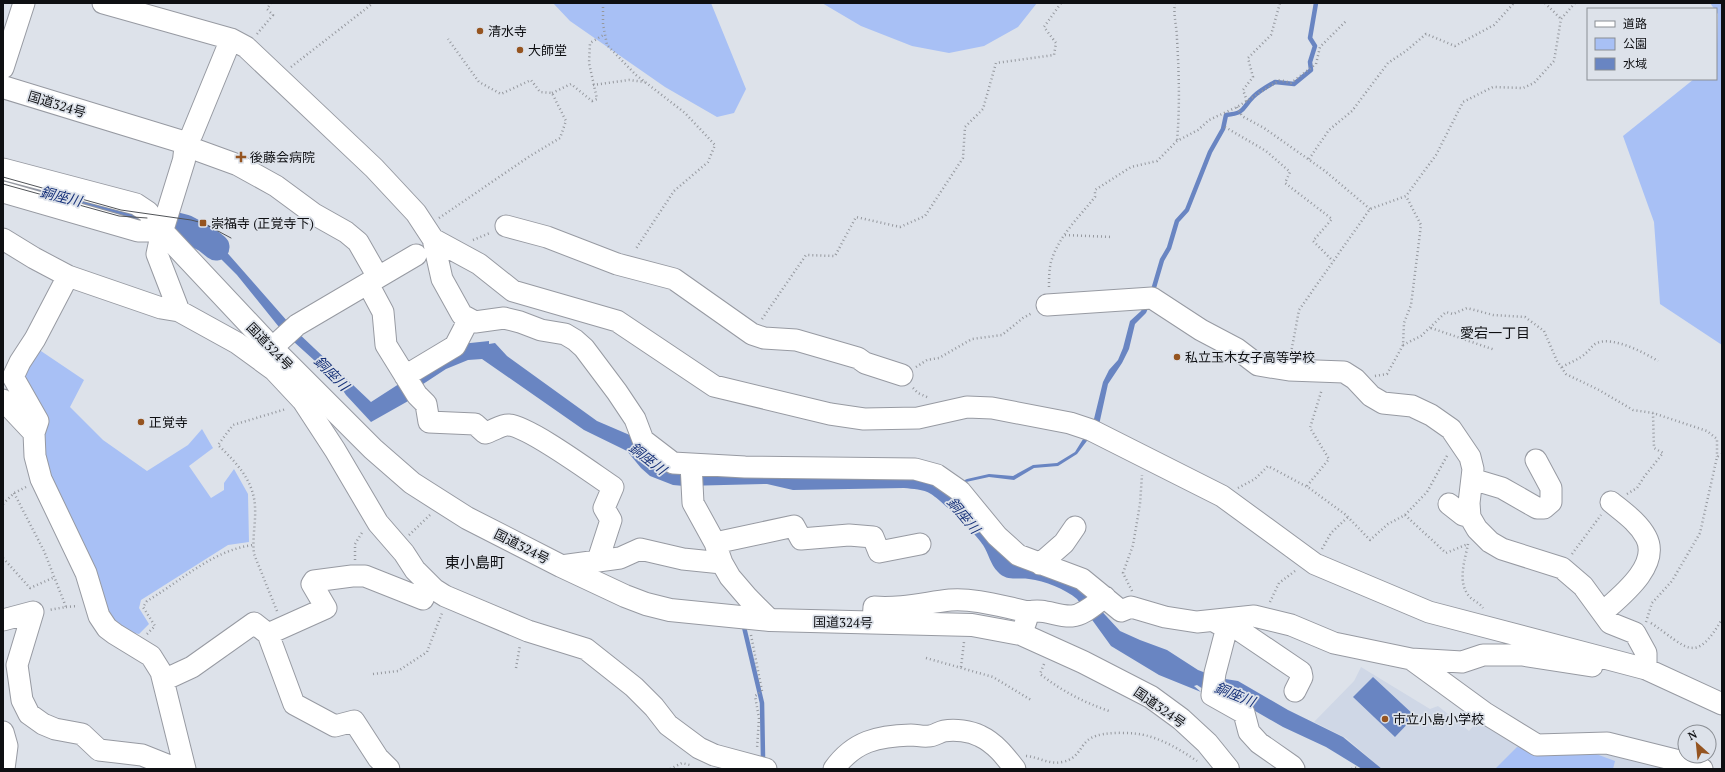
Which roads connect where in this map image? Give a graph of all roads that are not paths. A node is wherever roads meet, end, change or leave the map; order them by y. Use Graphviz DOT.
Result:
graph roads {
  1 [pos="24,3"];
  2 [pos="103,3"];
  3 [pos="238,43"];
  4 [pos="3,68"];
  5 [pos="3,87"];
  6 [pos="186,143"];
  7 [pos="3,169"];
  8 [pos="3,192"];
  9 [pos="506,226"];
  10 [pos="162,231"];
  11 [pos="429,233"];
  12 [pos="3,239"];
  13 [pos="416,255"];
  14 [pos="68,276"];
  15 [pos="373,281"];
  16 [pos="1047,306"];
  17 [pos="178,311"];
  18 [pos="469,319"];
  19 [pos="277,343"];
  20 [pos="902,375"];
  21 [pos="410,383"];
  22 [pos="3,400"];
  23 [pos="34,433"];
  24 [pos="1536,460"];
  25 [pos="691,464"];
  26 [pos="1472,479"];
  27 [pos="1611,502"];
  28 [pos="1449,504"];
  29 [pos="1075,527"];
  30 [pos="1471,529"];
  31 [pos="715,543"];
  32 [pos="920,544"];
  33 [pos="598,560"];
  34 [pos="722,563"];
  35 [pos="1040,564"];
  36 [pos="561,566"];
  37 [pos="424,597"];
  38 [pos="1105,598"];
  39 [pos="1029,612"];
  40 [pos="1603,612"];
  41 [pos="3,620"];
  42 [pos="770,620"];
  43 [pos="873,622"];
  44 [pos="1220,624"];
  45 [pos="275,631"];
  46 [pos="1021,634"];
  47 [pos="1411,659"];
  48 [pos="1624,663"];
  49 [pos="1646,669"];
  50 [pos="164,680"];
  51 [pos="1295,692"];
  52 [pos="1722,704"];
  53 [pos="28,714"];
  54 [pos="3,726"];
  55 [pos="3,732"];
  56 [pos="1012,766"];
  57 [pos="1689,767"];
  58 [pos="761,768"];
  59 [pos="4,769"];
  60 [pos="177,769"];
  61 [pos="185,769"];
  62 [pos="389,769"];
  63 [pos="834,769"];
  64 [pos="1228,769"];
  65 [pos="1294,769"];
  1 -- 4 [label="street"];
  2 -- 3 [label="street"];
  3 -- 6 [label="street"];
  3 -- 11 [label="street"];
  5 -- 6 [label="highway, 国道324号"];
  6 -- 10 [label="highway"];
  6 -- 15 [label="street"];
  7 -- 10 [label="street"];
  8 -- 10 [label="street"];
  9 -- 20 [label="street"];
  10 -- 17 [label="street"];
  10 -- 19 [label="highway, 国道324号"];
  11 -- 18 [label="street"];
  11 -- 48 [label="street"];
  12 -- 14 [label="street"];
  13 -- 15 [label="street"];
  14 -- 17 [label="street"];
  14 -- 23 [label="street"];
  15 -- 19 [label="street"];
  15 -- 21 [label="street"];
  16 -- 26 [label="street"];
  17 -- 58 [label="street"];
  18 -- 21 [label="street"];
  18 -- 25 [label="street"];
  19 -- 36 [label="highway, 国道324号"];
  21 -- 33 [label="street"];
  22 -- 23 [label="street"];
  23 -- 50 [label="street"];
  24 -- 26 [label="street"];
  25 -- 31 [label="street"];
  25 -- 35 [label="street"];
  26 -- 30 [label="street"];
  27 -- 40 [label="street"];
  28 -- 30 [label="street"];
  29 -- 35 [label="street"];
  30 -- 40 [label="street"];
  31 -- 32 [label="street"];
  31 -- 34 [label="street"];
  33 -- 34 [label="street"];
  33 -- 36 [label="street"];
  34 -- 42 [label="street"];
  35 -- 38 [label="street"];
  36 -- 42 [label="highway, 国道324号"];
  37 -- 45 [label="street"];
  38 -- 39 [label="street"];
  38 -- 44 [label="street"];
  39 -- 43 [label="street"];
  39 -- 46 [label="street"];
  40 -- 49 [label="street"];
  41 -- 53 [label="street"];
  42 -- 43 [label="highway, 国道324号"];
  43 -- 46 [label="highway, 国道324号"];
  44 -- 47 [label="street"];
  44 -- 51 [label="street"];
  44 -- 65 [label="street"];
  45 -- 50 [label="street"];
  45 -- 62 [label="street"];
  46 -- 64 [label="highway, 国道324号"];
  47 -- 48 [label="street"];
  47 -- 57 [label="street"];
  48 -- 49 [label="street"];
  49 -- 52 [label="street"];
  50 -- 61 [label="street"];
  53 -- 54 [label="street"];
  53 -- 60 [label="street"];
  55 -- 59 [label="street"];
  56 -- 63 [label="street"];
}
